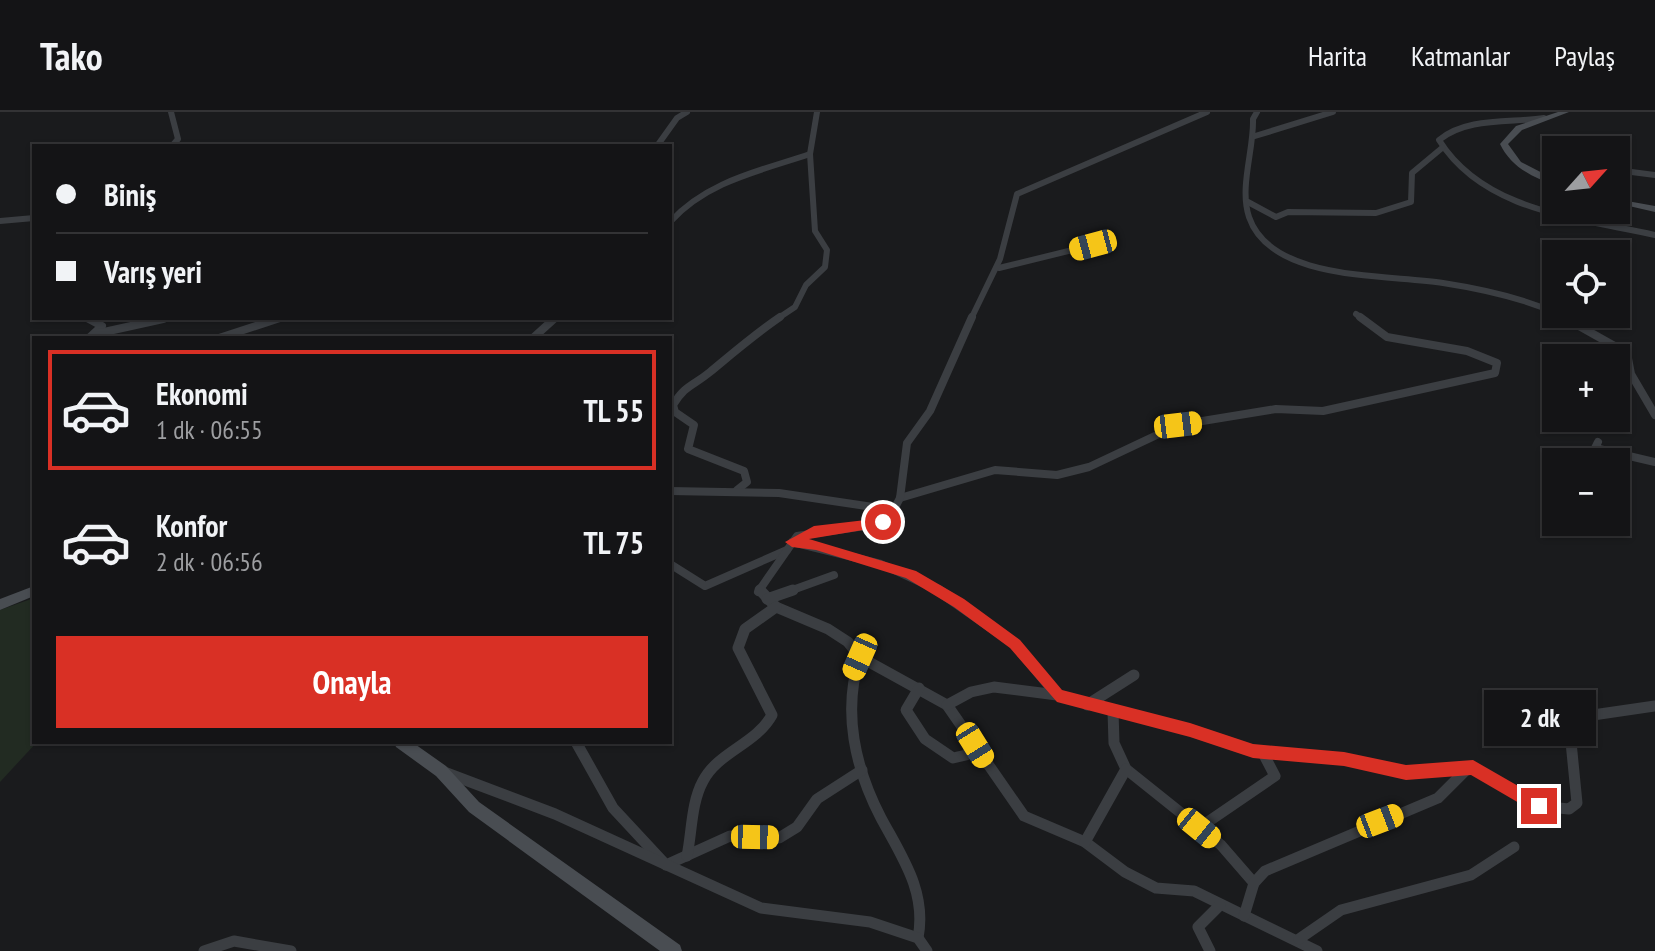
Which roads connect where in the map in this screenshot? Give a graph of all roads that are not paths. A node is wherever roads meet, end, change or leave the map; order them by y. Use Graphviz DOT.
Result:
graph roads {
  1 [pos="171,112"];
  2 [pos="687,112"];
  3 [pos="817,112"];
  4 [pos="1207,112"];
  5 [pos="1257,112"];
  6 [pos="1333,112"];
  7 [pos="1565,112"];
  8 [pos="1544,118"];
  9 [pos="1255,136"];
  10 [pos="174,144"];
  11 [pos="658,144"];
  12 [pos="1442,148"];
  13 [pos="810,154"];
  14 [pos="1630,172"];
  15 [pos="1655,175"];
  16 [pos="1542,176"];
  17 [pos="1248,202"];
  18 [pos="1630,204"];
  19 [pos="1655,209"];
  20 [pos="32,218"];
  21 [pos="672,219"];
  22 [pos="0,221"];
  23 [pos="1655,235"];
  24 [pos="1093,245"];
  25 [pos="999,268"];
  26 [pos="1542,308"];
  27 [pos="1356,314"];
  28 [pos="93,320"];
  29 [pos="159,320"];
  30 [pos="274,320"];
  31 [pos="553,320"];
  32 [pos="1581,328"];
  33 [pos="92,336"];
  34 [pos="225,336"];
  35 [pos="535,336"];
  36 [pos="1655,415"];
  37 [pos="1598,442"];
  38 [pos="1655,462"];
  39 [pos="737,490"];
  40 [pos="672,491"];
  41 [pos="900,498"];
  42 [pos="893,510"];
  43 [pos="789,546"];
  44 [pos="672,565"];
  45 [pos="834,575"];
  46 [pos="32,592"];
  47 [pos="771,603"];
  48 [pos="0,605"];
  49 [pos="860,657"];
  50 [pos="1134,675"];
  51 [pos="919,688"];
  52 [pos="1057,695"];
  53 [pos="947,705"];
  54 [pos="1087,705"];
  55 [pos="1655,706"];
  56 [pos="1113,711"];
  57 [pos="404,744"];
  58 [pos="577,744"];
  59 [pos="975,745"];
  60 [pos="1263,753"];
  61 [pos="1126,769"];
  62 [pos="862,770"];
  63 [pos="1466,770"];
  64 [pos="441,771"];
  65 [pos="1199,828"];
  66 [pos="1085,842"];
  67 [pos="1514,847"];
  68 [pos="687,856"];
  69 [pos="666,865"];
  70 [pos="1254,883"];
  71 [pos="1220,905"];
  72 [pos="1244,916"];
  73 [pos="918,938"];
  74 [pos="1299,939"];
  75 [pos="204,951"];
  76 [pos="291,951"];
  77 [pos="674,951"];
  78 [pos="927,951"];
  79 [pos="1210,951"];
  80 [pos="1317,951"];
  1 -- 10 [label="street"];
  2 -- 11 [label="street"];
  3 -- 13 [label="street"];
  4 -- 25 [label="street"];
  5 -- 9 [label="street"];
  6 -- 9 [label="street"];
  7 -- 8 [label="street"];
  8 -- 12 [label="street"];
  8 -- 16 [label="street"];
  9 -- 17 [label="street"];
  12 -- 17 [label="street"];
  12 -- 23 [label="street"];
  13 -- 21 [label="street"];
  13 -- 39 [label="street"];
  14 -- 15 [label="street"];
  17 -- 26 [label="street"];
  18 -- 19 [label="street"];
  20 -- 22 [label="street"];
  24 -- 25 [label="street"];
  25 -- 41 [label="street"];
  27 -- 41 [label="street"];
  28 -- 33 [label="street"];
  29 -- 33 [label="street"];
  30 -- 34 [label="street"];
  31 -- 35 [label="street"];
  32 -- 36 [label="street"];
  37 -- 38 [label="street"];
  39 -- 40 [label="street"];
  39 -- 42 [label="street"];
  41 -- 42 [label="street"];
  42 -- 43 [label="street"];
  43 -- 44 [label="street"];
  43 -- 47 [label="street"];
  43 -- 52 [label="street"];
  45 -- 47 [label="street"];
  46 -- 48 [label="street"];
  47 -- 49 [label="street"];
  47 -- 68 [label="street"];
  49 -- 51 [label="street"];
  49 -- 62 [label="street"];
  50 -- 54 [label="street"];
  51 -- 53 [label="street"];
  51 -- 59 [label="street"];
  52 -- 53 [label="street"];
  52 -- 54 [label="street"];
  53 -- 59 [label="street"];
  54 -- 56 [label="street"];
  55 -- 63 [label="street"];
  56 -- 60 [label="street"];
  56 -- 61 [label="street"];
  57 -- 64 [label="street"];
  58 -- 69 [label="street"];
  59 -- 66 [label="street"];
  60 -- 63 [label="street"];
  60 -- 65 [label="street"];
  61 -- 65 [label="street"];
  61 -- 66 [label="street"];
  62 -- 68 [label="street"];
  62 -- 73 [label="street"];
  63 -- 70 [label="street"];
  64 -- 69 [label="street"];
  64 -- 77 [label="street"];
  65 -- 70 [label="street"];
  66 -- 71 [label="street"];
  67 -- 74 [label="street"];
  68 -- 69 [label="street"];
  69 -- 73 [label="street"];
  70 -- 72 [label="street"];
  71 -- 72 [label="street"];
  71 -- 79 [label="street"];
  72 -- 74 [label="street"];
  73 -- 78 [label="street"];
  74 -- 80 [label="street"];
  75 -- 76 [label="street"];
}
